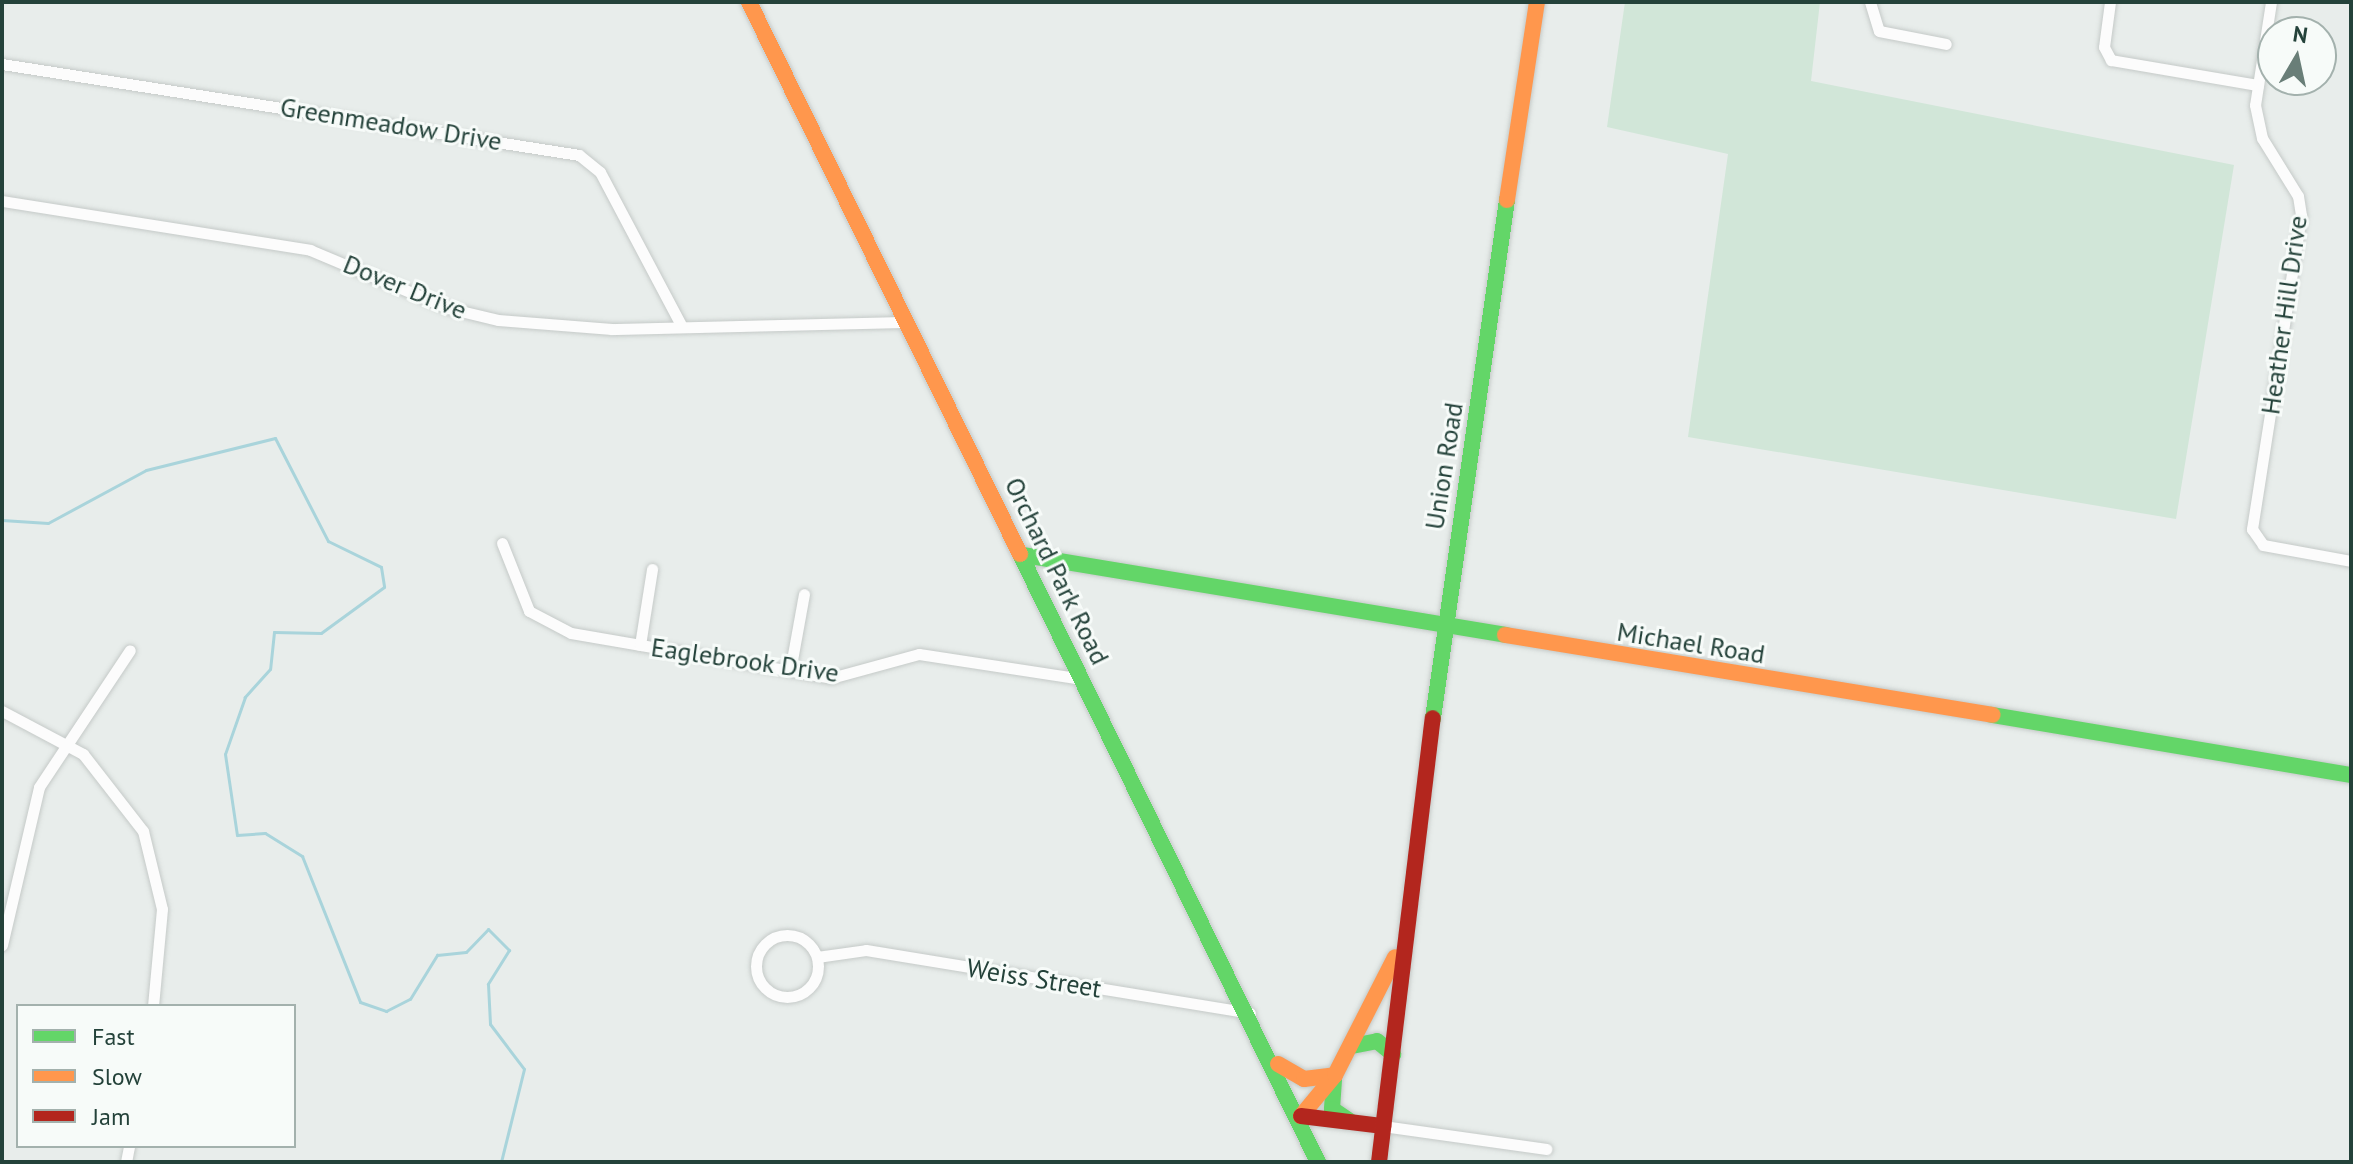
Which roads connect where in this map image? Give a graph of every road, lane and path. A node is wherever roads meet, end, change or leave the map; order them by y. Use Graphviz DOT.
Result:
graph roads {
  1 [pos="749,2"];
  2 [pos="1537,2"];
  3 [pos="1870,2"];
  4 [pos="2110,2"];
  5 [pos="1946,44"];
  6 [pos="2,64"];
  7 [pos="2257,85"];
  8 [pos="2259,96"];
  9 [pos="2,201"];
  10 [pos="908,322"];
  11 [pos="682,327"];
  12 [pos="502,543"];
  13 [pos="1023,555"];
  14 [pos="2351,561"];
  15 [pos="652,569"];
  16 [pos="804,594"];
  17 [pos="1444,627"];
  18 [pos="640,645"];
  19 [pos="130,650"];
  20 [pos="790,671"];
  21 [pos="1084,679"];
  22 [pos="2,711"];
  23 [pos="67,741"];
  24 [pos="2351,775"];
  25 [pos="1403,938"];
  26 [pos="2,945"];
  27 [pos="817,957"];
  28 [pos="153,1004"];
  29 [pos="1250,1013"];
  30 [pos="1352,1046"];
  31 [pos="1393,1054"];
  32 [pos="1274,1060"];
  33 [pos="1335,1075"];
  34 [pos="1301,1116"];
  35 [pos="1354,1124"];
  36 [pos="1383,1126"];
  37 [pos="1546,1149"];
  38 [pos="1318,1162"];
  39 [pos="1379,1162"];
  1 -- 10 [label="main road, Orchard Park Road"];
  2 -- 17 [label="main road, Union Road"];
  3 -- 5 [label="street"];
  4 -- 7 [label="street"];
  6 -- 11 [label="street, Greenmeadow Drive"];
  8 -- 14 [label="street, Heather Hill Drive"];
  9 -- 11 [label="street, Dover Drive"];
  10 -- 11 [label="street, Dover Drive"];
  10 -- 13 [label="main road, Orchard Park Road"];
  12 -- 18 [label="street, Eaglebrook Drive"];
  13 -- 17 [label="main road, Michael Road"];
  13 -- 21 [label="main road, Orchard Park Road"];
  15 -- 18 [label="street"];
  16 -- 20 [label="street"];
  17 -- 24 [label="main road, Michael Road"];
  17 -- 25 [label="main road, Union Road"];
  18 -- 20 [label="street, Eaglebrook Drive"];
  19 -- 23 [label="street"];
  20 -- 21 [label="street, Eaglebrook Drive"];
  21 -- 29 [label="main road, Orchard Park Road"];
  22 -- 23 [label="street"];
  23 -- 26 [label="street"];
  23 -- 28 [label="street"];
  25 -- 30 [label="main road, Union Road"];
  25 -- 31 [label="main road, Union Road"];
  27 -- 27 [label="street"];
  27 -- 29 [label="street, Weiss Street"];
  29 -- 32 [label="main road, Orchard Park Road"];
  30 -- 31 [label="main road"];
  30 -- 33 [label="main road, Union Road"];
  31 -- 36 [label="main road, Union Road"];
  32 -- 33 [label="main road"];
  32 -- 34 [label="main road, Orchard Park Road"];
  33 -- 34 [label="main road, Union Road"];
  33 -- 35 [label="main road"];
  34 -- 35 [label="main road"];
  34 -- 38 [label="main road, Orchard Park Road"];
  35 -- 36 [label="main road"];
  36 -- 37 [label="street"];
  36 -- 39 [label="main road, Union Road"];
}
